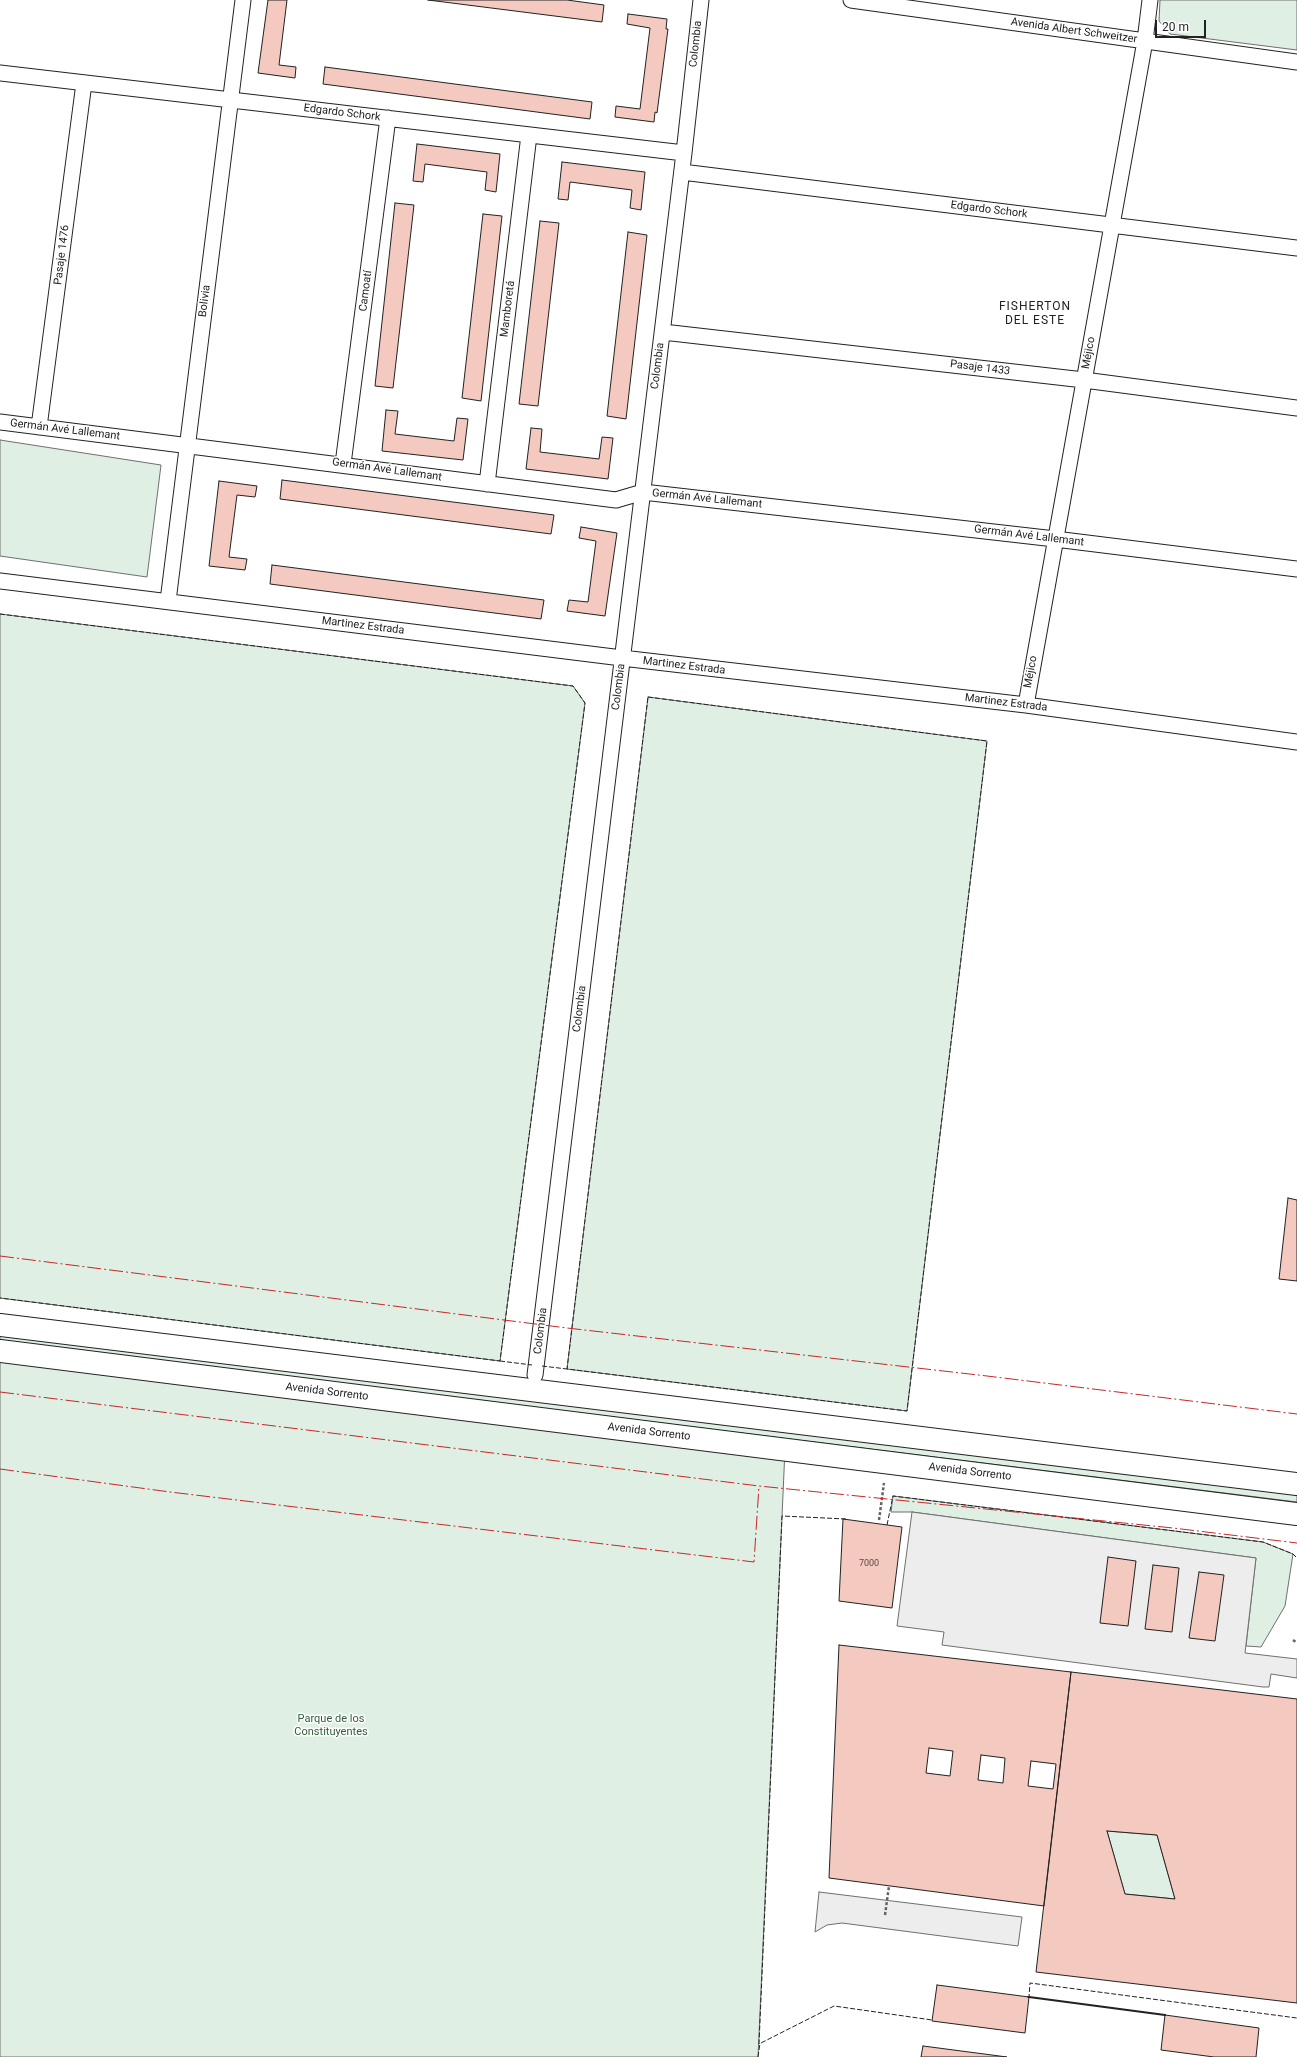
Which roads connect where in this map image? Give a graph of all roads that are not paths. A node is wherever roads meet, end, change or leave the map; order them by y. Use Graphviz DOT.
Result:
graph roads {
  1 [pos="243,0"];
  2 [pos="701,0"];
  3 [pos="851,0"];
  4 [pos="855,0"];
  5 [pos="1150,0"];
  6 [pos="1146,41"];
  7 [pos="1297,62"];
  8 [pos="0,73"];
  9 [pos="84,83"];
  10 [pos="231,100"];
  11 [pos="388,118"];
  12 [pos="529,135"];
  13 [pos="684,153"];
  14 [pos="682,172"];
  15 [pos="1112,226"];
  16 [pos="1297,248"];
  17 [pos="662,332"];
  18 [pos="1084,380"];
  19 [pos="1297,408"];
  20 [pos="0,422"];
  21 [pos="40,427"];
  22 [pos="187,445"];
  23 [pos="343,464"];
  24 [pos="486,484"];
  25 [pos="643,492"];
  26 [pos="1055,539"];
  27 [pos="1297,569"];
  28 [pos="0,581"];
  29 [pos="168,601"];
  30 [pos="622,658"];
  31 [pos="1026,705"];
  32 [pos="1297,742"];
  33 [pos="0,1324"];
  34 [pos="0,1351"];
  35 [pos="536,1375"];
  36 [pos="1297,1484"];
  37 [pos="1297,1514"];
  1 -- 10 [label="street, Bolivia"];
  2 -- 13 [label="street, Colombia"];
  3 -- 4 [label="street, Avenida Albert Schweitzer"];
  4 -- 6 [label="street, Avenida Albert Schweitzer"];
  5 -- 6 [label="street, Méjico"];
  6 -- 7 [label="street, Avenida Albert Schweitzer"];
  6 -- 15 [label="street, Méjico"];
  8 -- 9 [label="street, Edgardo Schork"];
  9 -- 10 [label="street, Edgardo Schork"];
  9 -- 21 [label="street, Pasaje 1476"];
  10 -- 11 [label="street, Edgardo Schork"];
  10 -- 22 [label="street, Bolivia"];
  11 -- 12 [label="street, Edgardo Schork"];
  11 -- 23 [label="street, Camoatí"];
  12 -- 13 [label="street, Edgardo Schork"];
  12 -- 24 [label="street, Mamboretá"];
  13 -- 14 [label="street, Colombia"];
  14 -- 15 [label="street, Edgardo Schork"];
  14 -- 17 [label="street, Colombia"];
  15 -- 16 [label="street, Edgardo Schork"];
  15 -- 18 [label="street, Méjico"];
  17 -- 18 [label="street, Pasaje 1433"];
  17 -- 25 [label="street, Colombia"];
  18 -- 19 [label="street, Pasaje 1433"];
  18 -- 26 [label="street, Méjico"];
  20 -- 21 [label="street, Germán Avé Lallemant"];
  21 -- 22 [label="street, Germán Avé Lallemant"];
  22 -- 23 [label="street, Germán Avé Lallemant"];
  22 -- 29 [label="street, Bolivia"];
  23 -- 24 [label="street, Germán Avé Lallemant"];
  24 -- 25 [label="street, Germán Avé Lallemant"];
  25 -- 26 [label="street, Germán Avé Lallemant"];
  25 -- 30 [label="street, Colombia"];
  26 -- 27 [label="street, Germán Avé Lallemant"];
  26 -- 31 [label="street, Méjico"];
  28 -- 29 [label="street, Martinez Estrada"];
  29 -- 30 [label="street, Martinez Estrada"];
  30 -- 31 [label="street, Martinez Estrada"];
  30 -- 35 [label="street, Colombia"];
  31 -- 32 [label="street, Martinez Estrada"];
  33 -- 36 [label="main road"];
  34 -- 37 [label="main road, Avenida Sorrento"];
}
